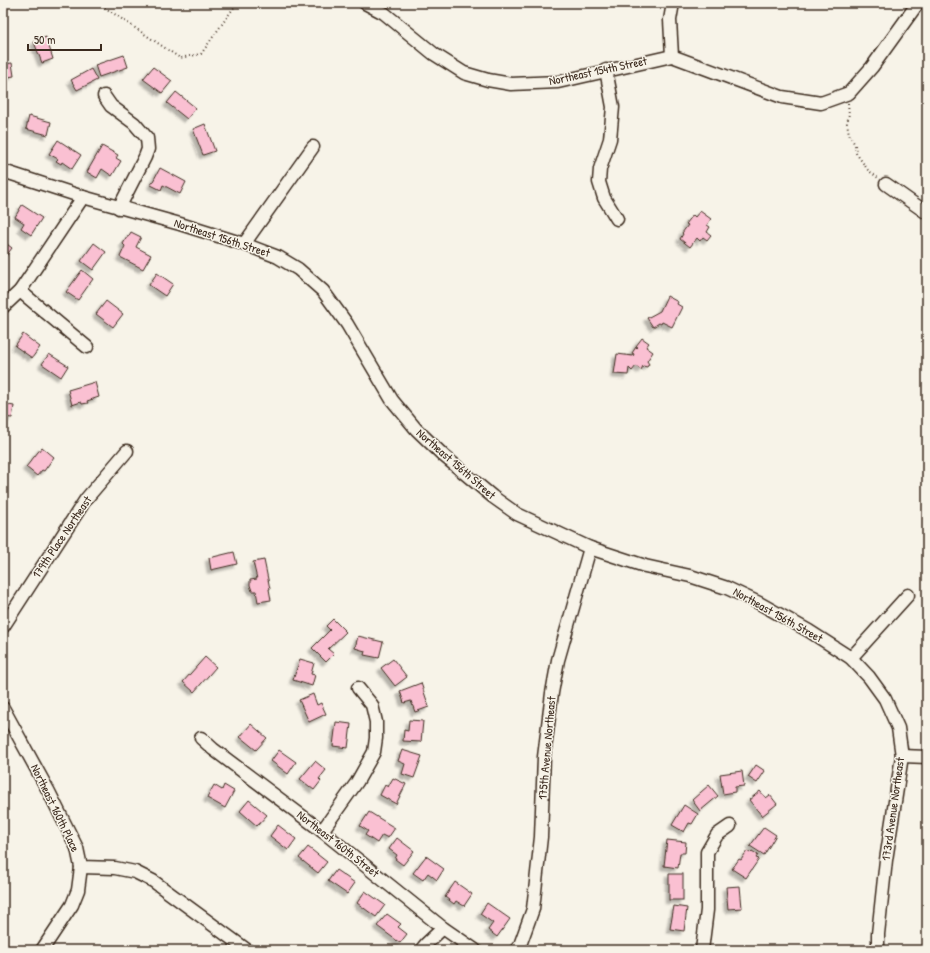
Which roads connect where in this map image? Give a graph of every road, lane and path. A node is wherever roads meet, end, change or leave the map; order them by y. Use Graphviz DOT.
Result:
graph roads {
  1 [pos="98,3"];
  2 [pos="236,3"];
  3 [pos="365,3"];
  4 [pos="673,3"];
  5 [pos="918,3"];
  6 [pos="387,8"];
  7 [pos="672,56"];
  8 [pos="606,70"];
  9 [pos="844,94"];
  10 [pos="104,96"];
  11 [pos="313,147"];
  12 [pos="3,171"];
  13 [pos="886,184"];
  14 [pos="83,197"];
  15 [pos="119,208"];
  16 [pos="927,213"];
  17 [pos="618,219"];
  18 [pos="244,244"];
  19 [pos="20,291"];
  20 [pos="3,307"];
  21 [pos="87,347"];
  22 [pos="127,451"];
  23 [pos="590,548"];
  24 [pos="908,595"];
  25 [pos="3,627"];
  26 [pos="851,658"];
  27 [pos="358,688"];
  28 [pos="3,708"];
  29 [pos="201,738"];
  30 [pos="902,756"];
  31 [pos="927,756"];
  32 [pos="730,826"];
  33 [pos="322,832"];
  34 [pos="81,867"];
  35 [pos="443,928"];
  36 [pos="42,950"];
  37 [pos="248,950"];
  38 [pos="421,950"];
  39 [pos="475,950"];
  40 [pos="516,950"];
  41 [pos="702,950"];
  42 [pos="878,950"];
  1 -- 2 [label="path"];
  3 -- 6 [label="street, Northeast 154th Street"];
  4 -- 7 [label="street"];
  5 -- 9 [label="street"];
  6 -- 8 [label="street, Northeast 154th Street"];
  7 -- 8 [label="street, Northeast 154th Street"];
  7 -- 9 [label="street"];
  8 -- 17 [label="street"];
  9 -- 13 [label="path"];
  10 -- 15 [label="street"];
  11 -- 18 [label="street"];
  12 -- 14 [label="street, Northeast 156th Street"];
  13 -- 16 [label="street"];
  14 -- 15 [label="street, Northeast 156th Street"];
  14 -- 19 [label="street"];
  15 -- 18 [label="street, Northeast 156th Street"];
  18 -- 23 [label="street, Northeast 156th Street"];
  19 -- 20 [label="street"];
  19 -- 21 [label="street"];
  22 -- 25 [label="street, 179th Place Northeast"];
  23 -- 26 [label="street, Northeast 156th Street"];
  23 -- 40 [label="street, 175th Avenue Northeast"];
  24 -- 26 [label="street"];
  26 -- 30 [label="street, 173rd Avenue Northeast"];
  27 -- 33 [label="street"];
  28 -- 34 [label="street, Northeast 160th Place"];
  29 -- 33 [label="street, Northeast 160th Street"];
  30 -- 31 [label="street"];
  30 -- 42 [label="street, 173rd Avenue Northeast"];
  32 -- 41 [label="street"];
  33 -- 35 [label="street, Northeast 160th Street"];
  34 -- 36 [label="street"];
  34 -- 37 [label="street, Northeast 160th Place"];
  35 -- 38 [label="street"];
  35 -- 39 [label="street, Northeast 160th Street"];
}
